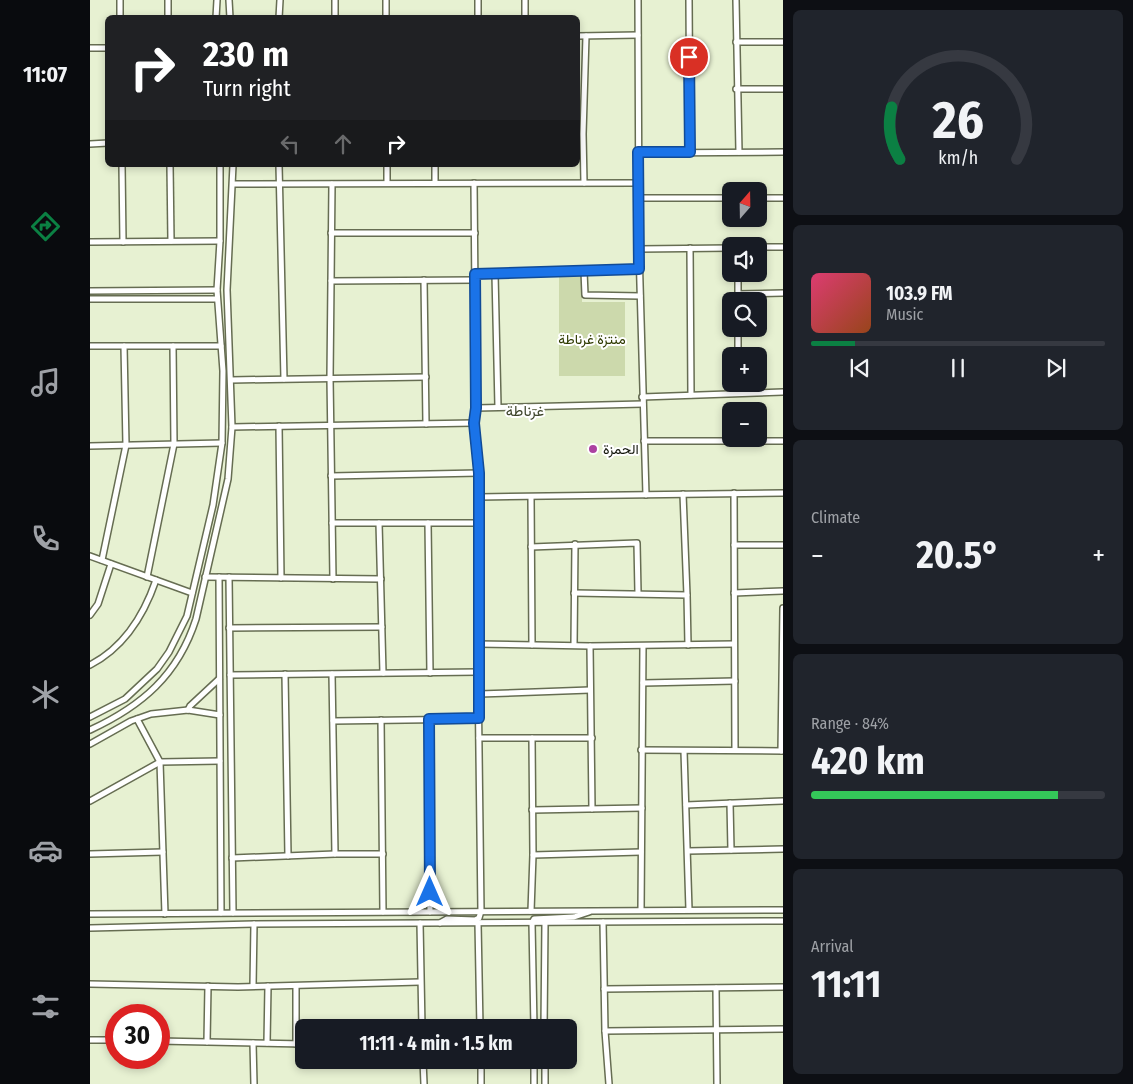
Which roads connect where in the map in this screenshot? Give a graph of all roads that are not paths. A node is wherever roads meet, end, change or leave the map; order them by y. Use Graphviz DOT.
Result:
graph roads {
  1 [pos="120,0"];
  2 [pos="168,0"];
  3 [pos="217,0"];
  4 [pos="229,0"];
  5 [pos="280,0"];
  6 [pos="335,0"];
  7 [pos="386,0"];
  8 [pos="478,0"];
  9 [pos="525,0"];
  10 [pos="638,0"];
  11 [pos="689,0"];
  12 [pos="736,0"];
  13 [pos="120,15"];
  14 [pos="168,15"];
  15 [pos="216,15"];
  16 [pos="230,15"];
  17 [pos="280,15"];
  18 [pos="335,15"];
  19 [pos="386,15"];
  20 [pos="478,15"];
  21 [pos="526,15"];
  22 [pos="638,35"];
  23 [pos="580,36"];
  24 [pos="586,36"];
  25 [pos="736,42"];
  26 [pos="783,42"];
  27 [pos="90,48"];
  28 [pos="105,48"];
  29 [pos="736,89"];
  30 [pos="783,89"];
  31 [pos="580,134"];
  32 [pos="105,143"];
  33 [pos="90,144"];
  34 [pos="638,152"];
  35 [pos="690,152"];
  36 [pos="739,152"];
  37 [pos="783,152"];
  38 [pos="122,167"];
  39 [pos="170,167"];
  40 [pos="220,167"];
  41 [pos="233,167"];
  42 [pos="279,167"];
  43 [pos="387,167"];
  44 [pos="434,167"];
  45 [pos="280,183"];
  46 [pos="435,183"];
  47 [pos="474,183"];
  48 [pos="584,183"];
  49 [pos="638,183"];
  50 [pos="233,184"];
  51 [pos="332,184"];
  52 [pos="387,184"];
  53 [pos="638,198"];
  54 [pos="722,198"];
  55 [pos="768,198"];
  56 [pos="783,198"];
  57 [pos="331,233"];
  58 [pos="475,233"];
  59 [pos="171,241"];
  60 [pos="220,241"];
  61 [pos="90,242"];
  62 [pos="123,242"];
  63 [pos="767,247"];
  64 [pos="783,247"];
  65 [pos="690,248"];
  66 [pos="722,248"];
  67 [pos="639,249"];
  68 [pos="639,269"];
  69 [pos="584,271"];
  70 [pos="495,274"];
  71 [pos="475,277"];
  72 [pos="424,280"];
  73 [pos="331,281"];
  74 [pos="216,290"];
  75 [pos="90,291"];
  76 [pos="767,293"];
  77 [pos="783,293"];
  78 [pos="640,296"];
  79 [pos="90,299"];
  80 [pos="217,299"];
  81 [pos="90,346"];
  82 [pos="124,346"];
  83 [pos="173,346"];
  84 [pos="221,346"];
  85 [pos="426,377"];
  86 [pos="330,378"];
  87 [pos="284,379"];
  88 [pos="231,380"];
  89 [pos="783,392"];
  90 [pos="738,393"];
  91 [pos="691,395"];
  92 [pos="642,397"];
  93 [pos="643,404"];
  94 [pos="498,407"];
  95 [pos="476,408"];
  96 [pos="474,423"];
  97 [pos="426,424"];
  98 [pos="279,426"];
  99 [pos="331,426"];
  100 [pos="232,427"];
  101 [pos="644,441"];
  102 [pos="783,441"];
  103 [pos="222,443"];
  104 [pos="174,444"];
  105 [pos="126,445"];
  106 [pos="90,446"];
  107 [pos="479,473"];
  108 [pos="331,476"];
  109 [pos="783,492"];
  110 [pos="734,493"];
  111 [pos="683,494"];
  112 [pos="646,495"];
  113 [pos="479,497"];
  114 [pos="531,497"];
  115 [pos="332,523"];
  116 [pos="379,523"];
  117 [pos="428,523"];
  118 [pos="479,523"];
  119 [pos="575,544"];
  120 [pos="783,545"];
  121 [pos="531,546"];
  122 [pos="734,546"];
  123 [pos="90,556"];
  124 [pos="102,560"];
  125 [pos="112,564"];
  126 [pos="147,577"];
  127 [pos="205,577"];
  128 [pos="219,577"];
  129 [pos="229,577"];
  130 [pos="281,578"];
  131 [pos="333,579"];
  132 [pos="381,579"];
  133 [pos="156,580"];
  134 [pos="783,592"];
  135 [pos="192,593"];
  136 [pos="574,593"];
  137 [pos="638,593"];
  138 [pos="734,593"];
  139 [pos="687,595"];
  140 [pos="783,608"];
  141 [pos="90,614"];
  142 [pos="382,627"];
  143 [pos="229,628"];
  144 [pos="478,644"];
  145 [pos="734,644"];
  146 [pos="532,645"];
  147 [pos="574,645"];
  148 [pos="688,645"];
  149 [pos="590,646"];
  150 [pos="643,646"];
  151 [pos="90,665"];
  152 [pos="430,672"];
  153 [pos="478,672"];
  154 [pos="383,673"];
  155 [pos="285,674"];
  156 [pos="332,674"];
  157 [pos="230,675"];
  158 [pos="219,679"];
  159 [pos="735,681"];
  160 [pos="643,683"];
  161 [pos="590,690"];
  162 [pos="478,694"];
  163 [pos="782,704"];
  164 [pos="188,710"];
  165 [pos="220,715"];
  166 [pos="90,717"];
  167 [pos="479,718"];
  168 [pos="137,719"];
  169 [pos="429,719"];
  170 [pos="381,720"];
  171 [pos="333,721"];
  172 [pos="90,730"];
  173 [pos="479,738"];
  174 [pos="532,738"];
  175 [pos="592,738"];
  176 [pos="90,744"];
  177 [pos="641,750"];
  178 [pos="735,750"];
  179 [pos="684,751"];
  180 [pos="782,751"];
  181 [pos="220,761"];
  182 [pos="160,762"];
  183 [pos="90,801"];
  184 [pos="783,801"];
  185 [pos="730,803"];
  186 [pos="686,805"];
  187 [pos="642,808"];
  188 [pos="592,809"];
  189 [pos="532,810"];
  190 [pos="783,849"];
  191 [pos="688,850"];
  192 [pos="731,850"];
  193 [pos="163,852"];
  194 [pos="642,852"];
  195 [pos="90,854"];
  196 [pos="335,854"];
  197 [pos="383,854"];
  198 [pos="533,855"];
  199 [pos="288,856"];
  200 [pos="232,858"];
  201 [pos="592,910"];
  202 [pos="641,910"];
  203 [pos="689,910"];
  204 [pos="783,910"];
  205 [pos="482,911"];
  206 [pos="531,911"];
  207 [pos="383,912"];
  208 [pos="430,912"];
  209 [pos="221,913"];
  210 [pos="233,913"];
  211 [pos="90,914"];
  212 [pos="165,914"];
  213 [pos="783,920"];
  214 [pos="603,922"];
  215 [pos="420,923"];
  216 [pos="440,923"];
  217 [pos="478,923"];
  218 [pos="532,923"];
  219 [pos="545,923"];
  220 [pos="254,924"];
  221 [pos="90,928"];
  222 [pos="420,982"];
  223 [pos="90,984"];
  224 [pos="208,986"];
  225 [pos="253,986"];
  226 [pos="268,986"];
  227 [pos="296,986"];
  228 [pos="783,987"];
  229 [pos="716,988"];
  230 [pos="604,989"];
  231 [pos="296,1019"];
  232 [pos="422,1019"];
  233 [pos="480,1019"];
  234 [pos="534,1019"];
  235 [pos="544,1019"];
  236 [pos="783,1029"];
  237 [pos="716,1030"];
  238 [pos="606,1031"];
  239 [pos="90,1040"];
  240 [pos="105,1040"];
  241 [pos="170,1041"];
  242 [pos="207,1042"];
  243 [pos="254,1043"];
  244 [pos="267,1043"];
  245 [pos="295,1044"];
  246 [pos="423,1069"];
  247 [pos="481,1069"];
  248 [pos="534,1069"];
  249 [pos="545,1069"];
  250 [pos="254,1084"];
  251 [pos="424,1084"];
  252 [pos="481,1084"];
  253 [pos="534,1084"];
  254 [pos="545,1084"];
  255 [pos="609,1084"];
  256 [pos="717,1084"];
  1 -- 13 [label="street"];
  2 -- 14 [label="street"];
  3 -- 15 [label="street"];
  4 -- 16 [label="street"];
  5 -- 17 [label="street"];
  6 -- 18 [label="street"];
  7 -- 19 [label="street"];
  8 -- 20 [label="street"];
  9 -- 21 [label="street"];
  10 -- 22 [label="street"];
  11 -- 35 [label="street"];
  12 -- 25 [label="street"];
  22 -- 24 [label="street"];
  22 -- 34 [label="street"];
  23 -- 24 [label="street"];
  24 -- 31 [label="street"];
  25 -- 26 [label="street"];
  25 -- 29 [label="street"];
  27 -- 28 [label="street"];
  29 -- 30 [label="street"];
  29 -- 36 [label="street"];
  31 -- 48 [label="street"];
  32 -- 33 [label="street"];
  34 -- 35 [label="street"];
  34 -- 49 [label="street"];
  35 -- 36 [label="street"];
  36 -- 37 [label="street"];
  38 -- 62 [label="street"];
  39 -- 59 [label="street"];
  40 -- 60 [label="street"];
  41 -- 50 [label="street"];
  42 -- 45 [label="street"];
  43 -- 52 [label="street"];
  44 -- 46 [label="street"];
  45 -- 50 [label="street"];
  45 -- 51 [label="street"];
  45 -- 87 [label="street"];
  46 -- 47 [label="street"];
  46 -- 52 [label="street"];
  47 -- 48 [label="street"];
  47 -- 58 [label="street"];
  48 -- 49 [label="street"];
  49 -- 53 [label="street"];
  50 -- 88 [label="street"];
  51 -- 52 [label="street"];
  51 -- 57 [label="street"];
  53 -- 54 [label="street"];
  53 -- 67 [label="street"];
  55 -- 56 [label="street"];
  57 -- 58 [label="street"];
  57 -- 73 [label="street"];
  58 -- 71 [label="street"];
  59 -- 60 [label="street"];
  59 -- 62 [label="street"];
  60 -- 74 [label="street"];
  61 -- 62 [label="street"];
  63 -- 64 [label="street"];
  65 -- 66 [label="street"];
  65 -- 67 [label="street"];
  65 -- 91 [label="street"];
  67 -- 68 [label="street"];
  68 -- 69 [label="street"];
  68 -- 78 [label="street"];
  69 -- 70 [label="street"];
  69 -- 78 [label="street"];
  70 -- 71 [label="street"];
  70 -- 94 [label="street"];
  71 -- 72 [label="street"];
  71 -- 95 [label="street"];
  72 -- 73 [label="street"];
  72 -- 85 [label="street"];
  73 -- 86 [label="street"];
  74 -- 75 [label="street"];
  74 -- 80 [label="street"];
  76 -- 77 [label="street"];
  78 -- 92 [label="street"];
  79 -- 80 [label="street"];
  80 -- 84 [label="street"];
  81 -- 82 [label="street"];
  82 -- 83 [label="street"];
  82 -- 105 [label="street"];
  83 -- 84 [label="street"];
  83 -- 104 [label="street"];
  84 -- 103 [label="street"];
  85 -- 86 [label="street"];
  85 -- 97 [label="street"];
  86 -- 87 [label="street"];
  86 -- 99 [label="street"];
  87 -- 88 [label="street"];
  88 -- 100 [label="street"];
  89 -- 90 [label="street"];
  90 -- 91 [label="street"];
  91 -- 92 [label="street"];
  92 -- 93 [label="street"];
  93 -- 94 [label="street"];
  93 -- 101 [label="street"];
  94 -- 95 [label="street"];
  95 -- 96 [label="street"];
  96 -- 97 [label="street"];
  96 -- 107 [label="street"];
  97 -- 99 [label="street"];
  98 -- 99 [label="street"];
  98 -- 100 [label="street"];
  98 -- 130 [label="street"];
  99 -- 108 [label="street"];
  100 -- 127 [label="street"];
  101 -- 102 [label="street"];
  101 -- 112 [label="street"];
  103 -- 104 [label="street"];
  103 -- 135 [label="street"];
  104 -- 105 [label="street"];
  104 -- 126 [label="street"];
  105 -- 106 [label="street"];
  105 -- 124 [label="street"];
  107 -- 108 [label="street"];
  107 -- 113 [label="street"];
  108 -- 115 [label="street"];
  109 -- 110 [label="street"];
  110 -- 111 [label="street"];
  110 -- 122 [label="street"];
  111 -- 112 [label="street"];
  111 -- 139 [label="street"];
  112 -- 114 [label="street"];
  113 -- 114 [label="street"];
  113 -- 118 [label="street"];
  114 -- 121 [label="street"];
  115 -- 116 [label="street"];
  115 -- 131 [label="street"];
  116 -- 117 [label="street"];
  116 -- 132 [label="street"];
  117 -- 118 [label="street"];
  117 -- 152 [label="street"];
  118 -- 144 [label="street"];
  119 -- 121 [label="street"];
  119 -- 136 [label="street"];
  119 -- 137 [label="street"];
  120 -- 122 [label="street"];
  121 -- 146 [label="street"];
  122 -- 138 [label="street"];
  123 -- 124 [label="street"];
  124 -- 125 [label="street"];
  125 -- 126 [label="street"];
  125 -- 141 [label="street"];
  126 -- 133 [label="street"];
  127 -- 128 [label="street"];
  127 -- 172 [label="street"];
  128 -- 129 [label="street"];
  128 -- 158 [label="street"];
  129 -- 130 [label="street"];
  129 -- 143 [label="street"];
  130 -- 131 [label="street"];
  131 -- 132 [label="street"];
  132 -- 142 [label="street"];
  133 -- 135 [label="street"];
  133 -- 151 [label="street"];
  134 -- 138 [label="street"];
  135 -- 166 [label="street"];
  136 -- 137 [label="street"];
  136 -- 147 [label="street"];
  137 -- 139 [label="street"];
  138 -- 145 [label="street"];
  139 -- 148 [label="street"];
  140 -- 163 [label="street"];
  142 -- 143 [label="street"];
  142 -- 154 [label="street"];
  143 -- 157 [label="street"];
  144 -- 146 [label="street"];
  144 -- 153 [label="street"];
  145 -- 148 [label="street"];
  145 -- 159 [label="street"];
  146 -- 147 [label="street"];
  147 -- 149 [label="street"];
  148 -- 150 [label="street"];
  149 -- 150 [label="street"];
  149 -- 161 [label="street"];
  150 -- 160 [label="street"];
  152 -- 153 [label="street"];
  152 -- 154 [label="street"];
  153 -- 162 [label="street"];
  154 -- 156 [label="street"];
  155 -- 156 [label="street"];
  155 -- 157 [label="street"];
  155 -- 199 [label="street"];
  156 -- 171 [label="street"];
  157 -- 200 [label="street"];
  158 -- 164 [label="street"];
  158 -- 165 [label="street"];
  159 -- 160 [label="street"];
  159 -- 178 [label="street"];
  160 -- 177 [label="street"];
  161 -- 162 [label="street"];
  161 -- 175 [label="street"];
  162 -- 167 [label="street"];
  163 -- 180 [label="street"];
  164 -- 165 [label="street"];
  164 -- 168 [label="street"];
  165 -- 181 [label="street"];
  167 -- 169 [label="street"];
  167 -- 173 [label="street"];
  168 -- 176 [label="street"];
  168 -- 182 [label="street"];
  169 -- 170 [label="street"];
  169 -- 208 [label="street"];
  170 -- 171 [label="street"];
  170 -- 197 [label="street"];
  171 -- 196 [label="street"];
  173 -- 174 [label="street"];
  173 -- 205 [label="street"];
  174 -- 175 [label="street"];
  174 -- 189 [label="street"];
  175 -- 188 [label="street"];
  177 -- 179 [label="street"];
  177 -- 187 [label="street"];
  178 -- 179 [label="street"];
  178 -- 180 [label="street"];
  179 -- 186 [label="street"];
  181 -- 182 [label="street"];
  181 -- 209 [label="street"];
  182 -- 183 [label="street"];
  182 -- 193 [label="street"];
  184 -- 185 [label="street"];
  185 -- 186 [label="street"];
  185 -- 192 [label="street"];
  186 -- 191 [label="street"];
  187 -- 188 [label="street"];
  187 -- 194 [label="street"];
  188 -- 189 [label="street"];
  189 -- 198 [label="street"];
  190 -- 192 [label="street"];
  191 -- 192 [label="street"];
  191 -- 203 [label="street"];
  193 -- 195 [label="street"];
  193 -- 212 [label="street"];
  194 -- 198 [label="street"];
  194 -- 202 [label="street"];
  196 -- 197 [label="street"];
  196 -- 199 [label="street"];
  197 -- 207 [label="street"];
  198 -- 206 [label="street"];
  199 -- 200 [label="street"];
  200 -- 210 [label="street"];
  201 -- 202 [label="street"];
  201 -- 206 [label="street"];
  201 -- 218 [label="street"];
  202 -- 203 [label="street"];
  203 -- 204 [label="street"];
  205 -- 206 [label="street"];
  205 -- 208 [label="street"];
  205 -- 216 [label="street"];
  207 -- 208 [label="street"];
  207 -- 210 [label="street"];
  209 -- 210 [label="street"];
  209 -- 212 [label="street"];
  211 -- 212 [label="street"];
  213 -- 214 [label="street"];
  214 -- 219 [label="street"];
  214 -- 230 [label="street"];
  215 -- 216 [label="street"];
  215 -- 220 [label="street"];
  215 -- 222 [label="street"];
  216 -- 217 [label="street"];
  217 -- 218 [label="street"];
  217 -- 233 [label="street"];
  218 -- 219 [label="street"];
  218 -- 234 [label="street"];
  219 -- 235 [label="street"];
  220 -- 221 [label="street"];
  220 -- 225 [label="street"];
  222 -- 227 [label="street"];
  222 -- 232 [label="street"];
  223 -- 224 [label="street"];
  224 -- 225 [label="street"];
  224 -- 242 [label="street"];
  225 -- 226 [label="street"];
  226 -- 227 [label="street"];
  226 -- 244 [label="street"];
  227 -- 231 [label="street"];
  228 -- 229 [label="street"];
  229 -- 230 [label="street"];
  229 -- 237 [label="street"];
  230 -- 238 [label="street"];
  236 -- 237 [label="street"];
  237 -- 238 [label="street"];
  237 -- 256 [label="street"];
  238 -- 255 [label="street"];
  239 -- 240 [label="street"];
  241 -- 242 [label="street"];
  242 -- 243 [label="street"];
  243 -- 244 [label="street"];
  243 -- 250 [label="street"];
  244 -- 245 [label="street"];
  246 -- 251 [label="street"];
  247 -- 252 [label="street"];
  248 -- 253 [label="street"];
  249 -- 254 [label="street"];
}
